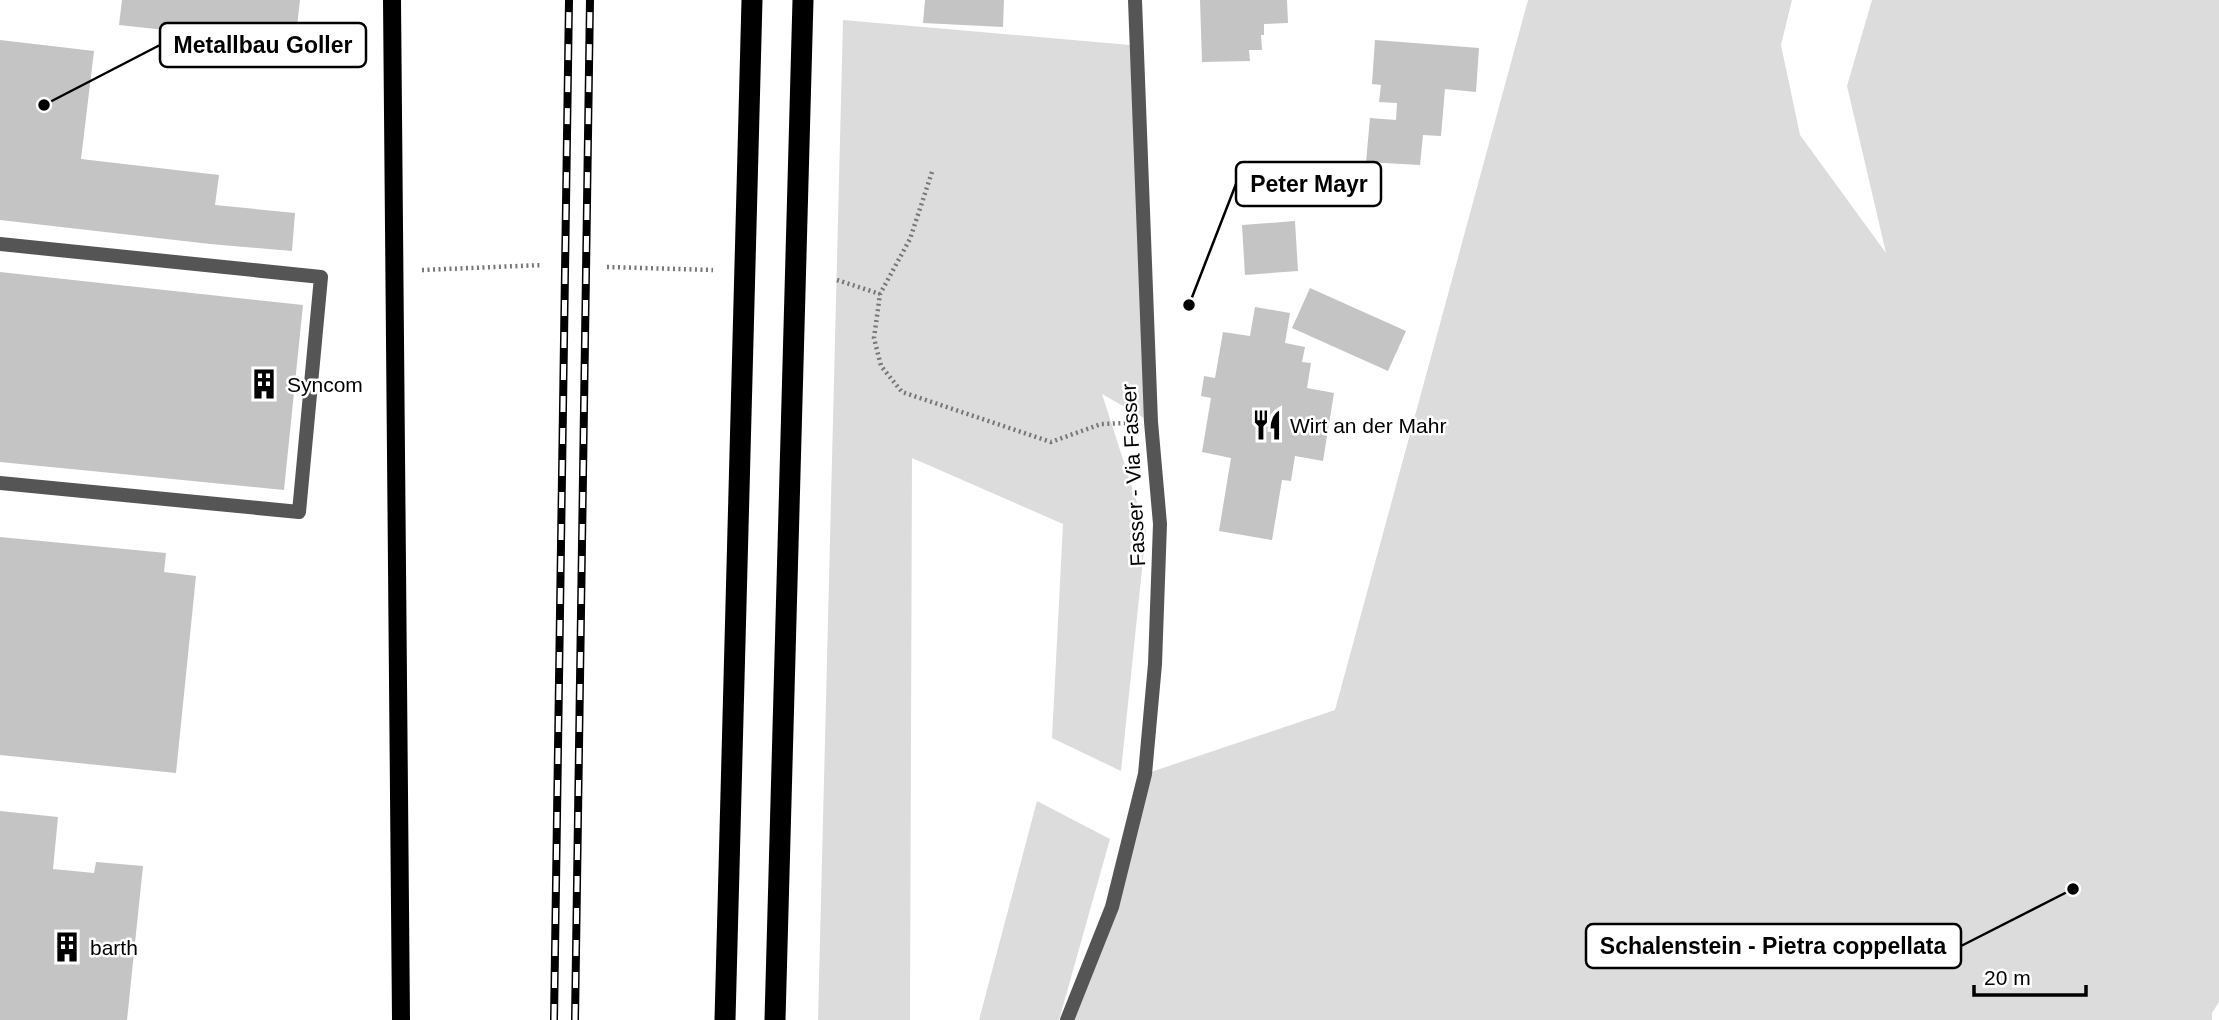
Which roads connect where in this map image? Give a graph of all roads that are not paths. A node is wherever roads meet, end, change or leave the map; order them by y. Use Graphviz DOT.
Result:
graph roads {
  1 [pos="392,0"];
  2 [pos="752,0"];
  3 [pos="803,0"];
  4 [pos="1135,0"];
  5 [pos="0,244"];
  6 [pos="0,483"];
  7 [pos="401,1020"];
  8 [pos="725,1020"];
  9 [pos="775,1020"];
  10 [pos="1067,1020"];
  1 -- 7 [label="main road"];
  2 -- 8 [label="highway"];
  3 -- 9 [label="highway"];
  4 -- 10 [label="street, Fasser - Via Fasser"];
  5 -- 6 [label="street"];
}
